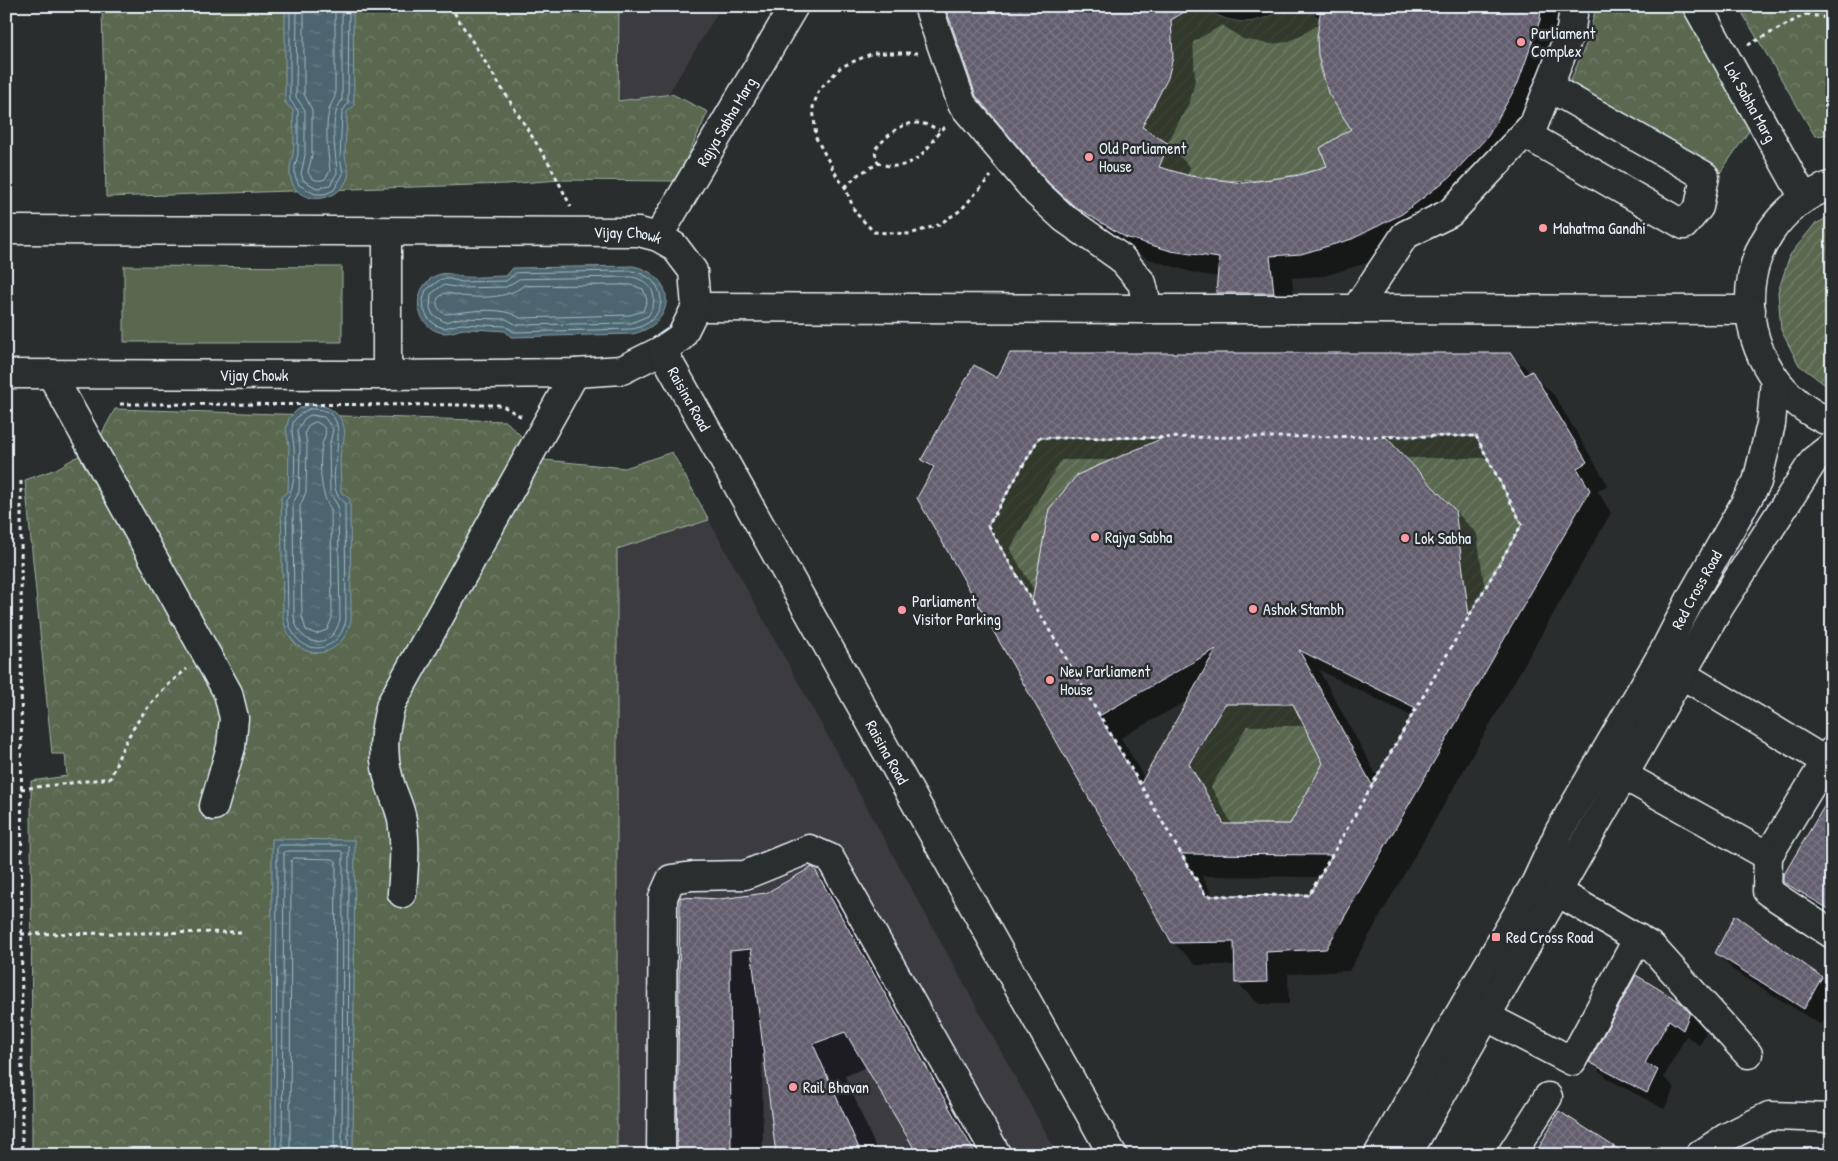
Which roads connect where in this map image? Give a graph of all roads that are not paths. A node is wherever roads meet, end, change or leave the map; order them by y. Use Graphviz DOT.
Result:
graph roads {
  1 [pos="794,6"];
  2 [pos="928,6"];
  3 [pos="1574,6"];
  4 [pos="1697,6"];
  5 [pos="1548,87"];
  6 [pos="1524,134"];
  7 [pos="1832,185"];
  8 [pos="1804,198"];
  9 [pos="6,230"];
  10 [pos="387,232"];
  11 [pos="658,236"];
  12 [pos="696,307"];
  13 [pos="1148,308"];
  14 [pos="1356,309"];
  15 [pos="1751,310"];
  16 [pos="662,350"];
  17 [pos="575,373"];
  18 [pos="6,374"];
  19 [pos="51,374"];
  20 [pos="387,375"];
  21 [pos="1775,380"];
  22 [pos="1832,423"];
  23 [pos="1832,446"];
  24 [pos="1681,674"];
  25 [pos="1829,756"];
  26 [pos="1623,775"];
  27 [pos="214,806"];
  28 [pos="1768,856"];
  29 [pos="1556,891"];
  30 [pos="402,892"];
  31 [pos="1832,934"];
  32 [pos="1638,938"];
  33 [pos="1485,1016"];
  34 [pos="1748,1054"];
  35 [pos="1548,1098"];
  36 [pos="1832,1118"];
  37 [pos="1112,1154"];
  38 [pos="661,1155"];
  39 [pos="997,1155"];
  40 [pos="1378,1155"];
  41 [pos="1406,1155"];
  42 [pos="1511,1155"];
  43 [pos="1700,1155"];
  1 -- 11 [label="main road, Rajya Sabha Marg"];
  2 -- 13 [label="main road"];
  3 -- 5 [label="main road"];
  4 -- 8 [label="main road, Lok Sabha Marg"];
  5 -- 6 [label="main road"];
  5 -- 6 [label="main road"];
  6 -- 14 [label="main road"];
  7 -- 8 [label="main road"];
  8 -- 15 [label="main road"];
  9 -- 10 [label="main road, Vijay Chowk"];
  10 -- 11 [label="main road, Vijay Chowk"];
  10 -- 20 [label="main road"];
  11 -- 12 [label="main road, Vijay Chowk"];
  12 -- 13 [label="main road"];
  12 -- 16 [label="main road, Vijay Chowk"];
  13 -- 14 [label="main road"];
  14 -- 15 [label="main road"];
  15 -- 21 [label="main road"];
  16 -- 17 [label="main road, Vijay Chowk"];
  16 -- 37 [label="main road, Raisina Road"];
  17 -- 20 [label="main road, Vijay Chowk"];
  17 -- 30 [label="main road"];
  18 -- 19 [label="main road, Vijay Chowk"];
  19 -- 20 [label="main road, Vijay Chowk"];
  19 -- 27 [label="main road"];
  21 -- 22 [label="main road"];
  21 -- 40 [label="main road, Red Cross Road"];
  23 -- 24 [label="main road, Red Cross Road"];
  24 -- 25 [label="main road"];
  24 -- 26 [label="main road, Red Cross Road"];
  25 -- 28 [label="main road"];
  26 -- 28 [label="main road"];
  26 -- 29 [label="main road, Red Cross Road"];
  28 -- 31 [label="main road"];
  29 -- 32 [label="main road"];
  29 -- 33 [label="main road, Red Cross Road"];
  32 -- 33 [label="main road"];
  32 -- 34 [label="main road"];
  33 -- 41 [label="main road, Red Cross Road"];
  35 -- 42 [label="main road"];
  36 -- 43 [label="main road"];
  38 -- 39 [label="main road"];
}
